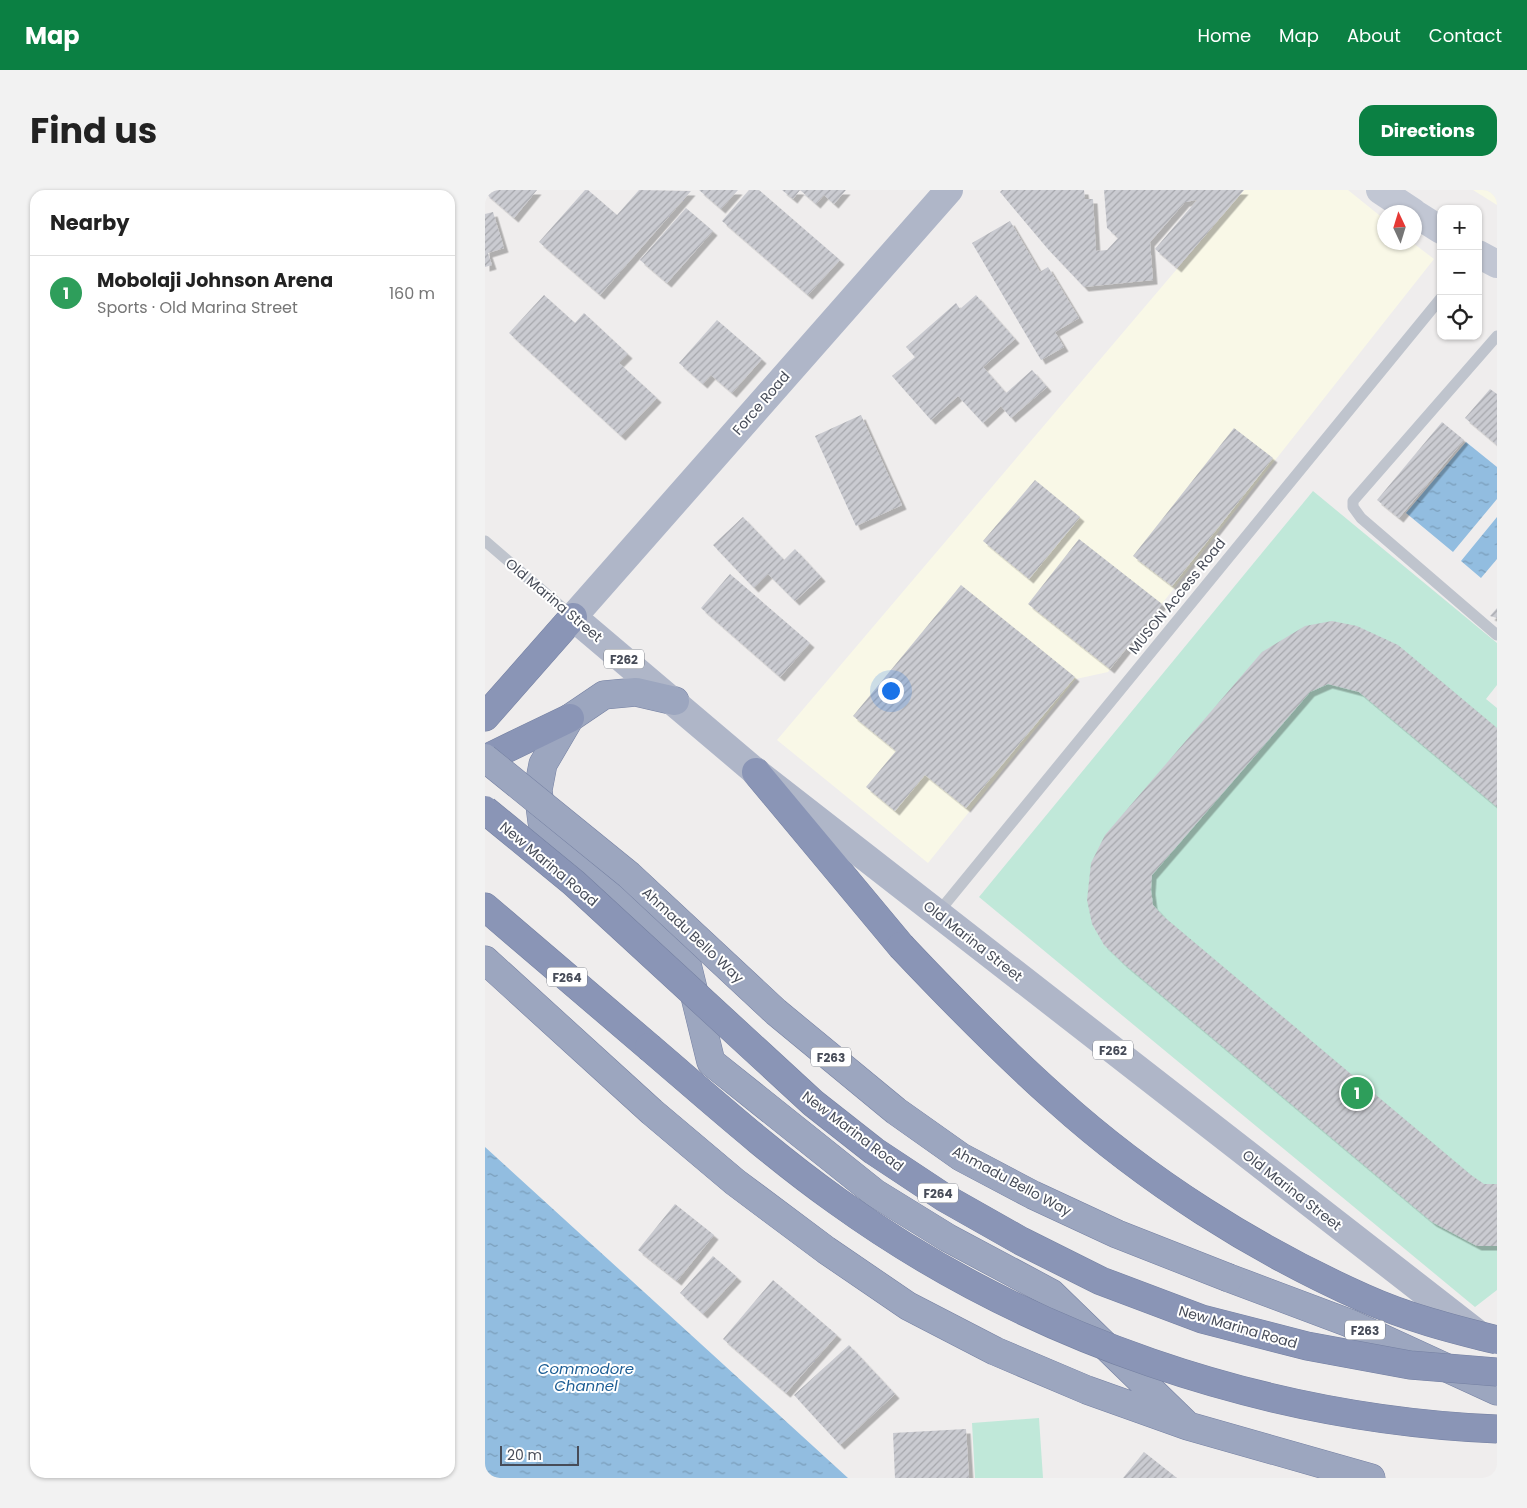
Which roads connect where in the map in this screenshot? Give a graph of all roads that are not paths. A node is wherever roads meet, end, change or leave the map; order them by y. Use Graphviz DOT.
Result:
graph roads {
  1 [pos="949,190"];
  2 [pos="1379,190"];
  3 [pos="1402,205"];
  4 [pos="1422,218"];
  5 [pos="1437,227"];
  6 [pos="1482,256"];
  7 [pos="1497,264"];
  8 [pos="1437,303"];
  9 [pos="1497,336"];
  10 [pos="485,541"];
  11 [pos="573,616"];
  12 [pos="1497,635"];
  13 [pos="675,701"];
  14 [pos="485,717"];
  15 [pos="570,718"];
  16 [pos="485,758"];
  17 [pos="756,772"];
  18 [pos="485,810"];
  19 [pos="485,907"];
  20 [pos="937,914"];
  21 [pos="485,960"];
  22 [pos="1484,1328"];
  23 [pos="1497,1340"];
  24 [pos="1497,1348"];
  25 [pos="1497,1372"];
  26 [pos="1497,1391"];
  27 [pos="1188,1426"];
  28 [pos="1497,1429"];
  29 [pos="1371,1478"];
  1 -- 11 [label="main road, Force Road"];
  2 -- 3 [label="main road"];
  4 -- 5 [label="main road"];
  6 -- 7 [label="main road"];
  8 -- 20 [label="lane, MUSON Access Road"];
  9 -- 12 [label="lane"];
  10 -- 11 [label="lane, Old Marina Street / F262"];
  11 -- 13 [label="main road, Old Marina Street / F262"];
  11 -- 14 [label="highway"];
  13 -- 15 [label="highway"];
  13 -- 17 [label="main road, Old Marina Street / F262"];
  15 -- 16 [label="highway"];
  15 -- 27 [label="highway"];
  16 -- 26 [label="highway, Ahmadu Bello Way / F263, bridge"];
  17 -- 20 [label="main road, Old Marina Street / F262"];
  17 -- 23 [label="highway, bridge"];
  18 -- 25 [label="highway, New Marina Road / F264, bridge"];
  19 -- 28 [label="highway, F264, bridge"];
  20 -- 22 [label="main road, Old Marina Street / F262"];
  21 -- 27 [label="highway"];
  22 -- 24 [label="main road, Old Marina Street"];
  27 -- 29 [label="highway"];
}
